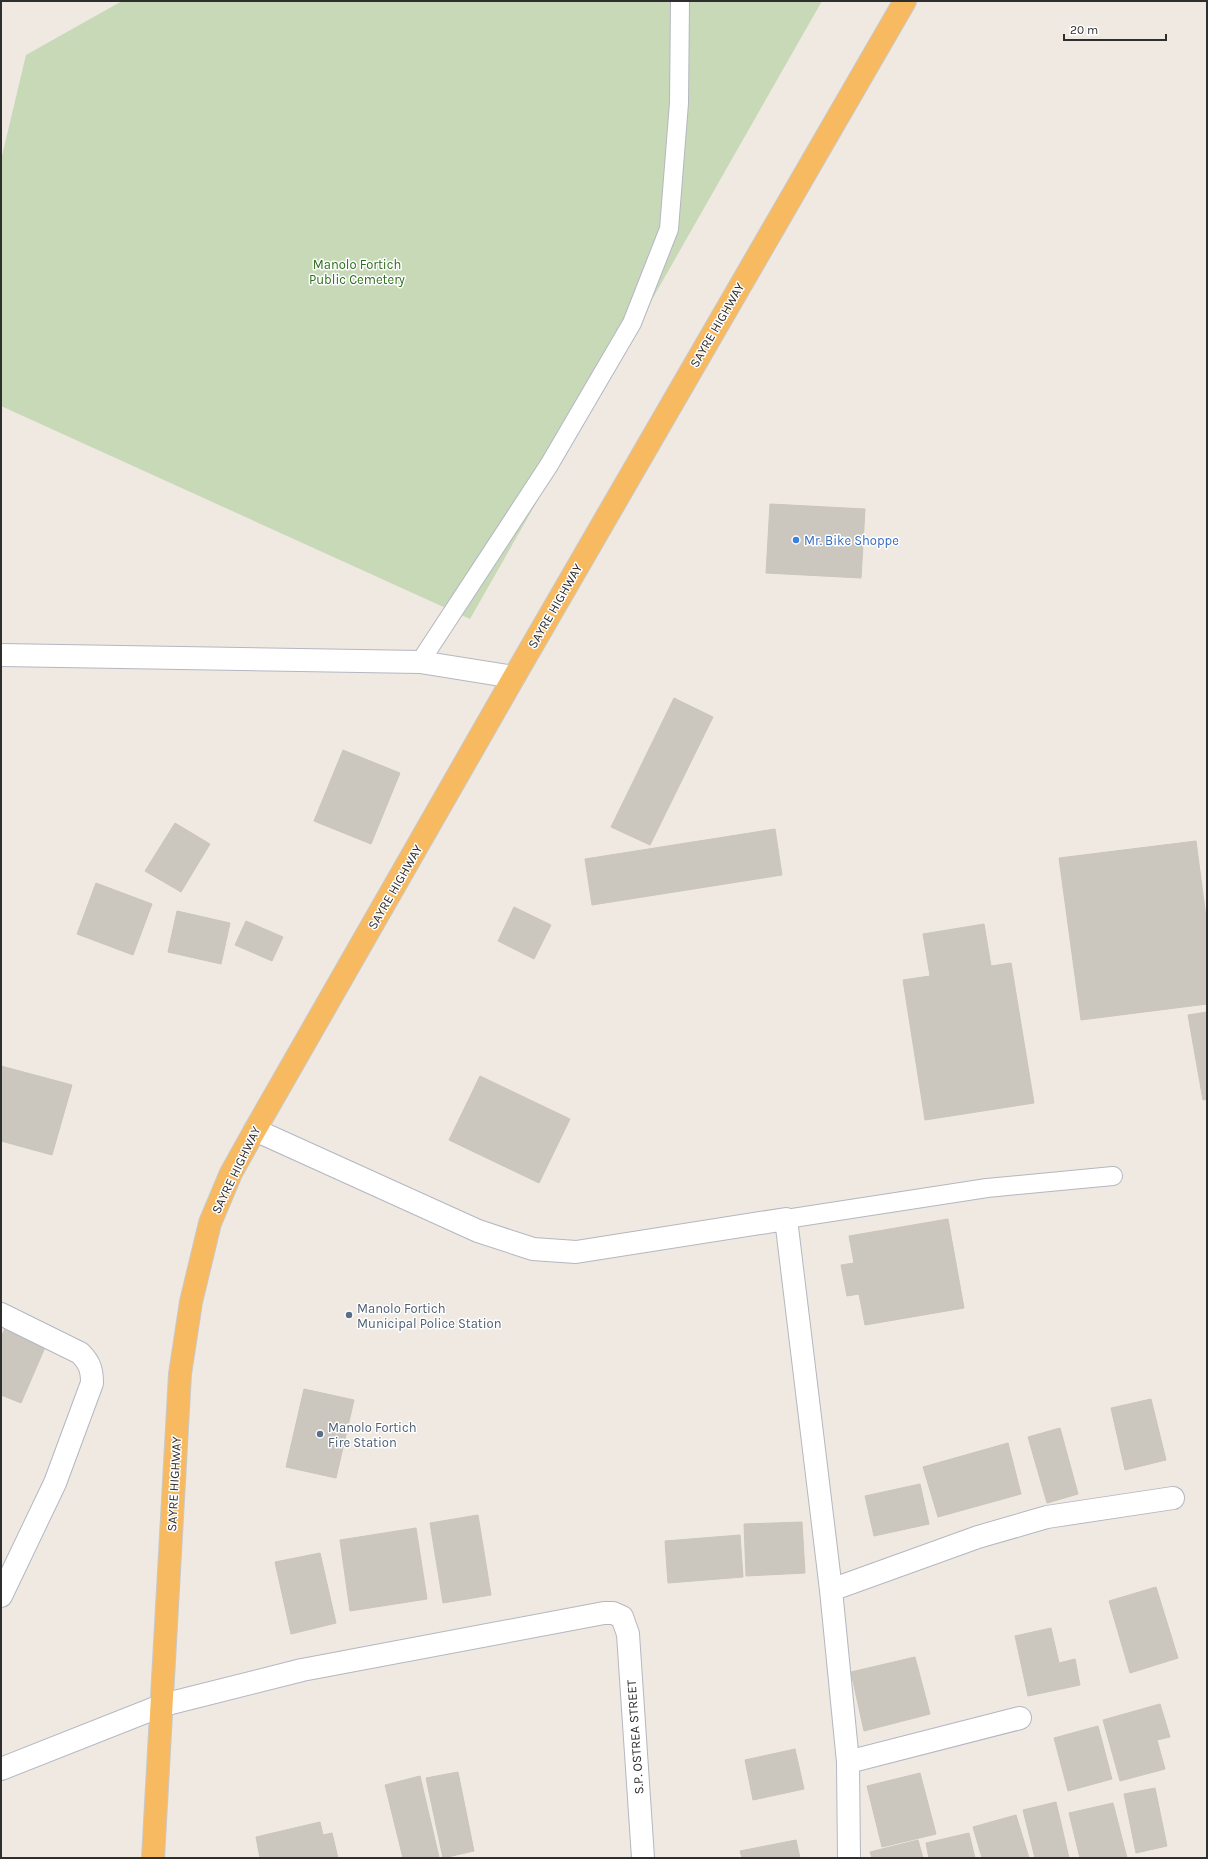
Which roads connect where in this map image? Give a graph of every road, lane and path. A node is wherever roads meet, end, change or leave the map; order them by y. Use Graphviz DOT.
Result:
graph roads {
  1 [pos="680,1"];
  2 [pos="905,1"];
  3 [pos="1,655"];
  4 [pos="420,662"];
  5 [pos="514,677"];
  6 [pos="255,1130"];
  7 [pos="1113,1176"];
  8 [pos="786,1219"];
  9 [pos="1,1314"];
  10 [pos="1173,1498"];
  11 [pos="831,1590"];
  12 [pos="1,1596"];
  13 [pos="163,1705"];
  14 [pos="1020,1718"];
  15 [pos="848,1762"];
  16 [pos="1,1769"];
  17 [pos="153,1858"];
  18 [pos="643,1858"];
  19 [pos="849,1858"];
  1 -- 4 [label="lane"];
  2 -- 5 [label="highway, SAYRE HIGHWAY"];
  3 -- 4 [label="street"];
  4 -- 5 [label="street"];
  5 -- 6 [label="highway, SAYRE HIGHWAY"];
  6 -- 8 [label="street"];
  6 -- 13 [label="highway, SAYRE HIGHWAY"];
  7 -- 8 [label="lane"];
  8 -- 11 [label="street"];
  9 -- 12 [label="street"];
  10 -- 11 [label="street"];
  11 -- 15 [label="street"];
  13 -- 16 [label="street"];
  13 -- 17 [label="highway, SAYRE HIGHWAY"];
  13 -- 18 [label="street, S.P. OSTREA STREET"];
  14 -- 15 [label="street"];
  15 -- 19 [label="street"];
}
